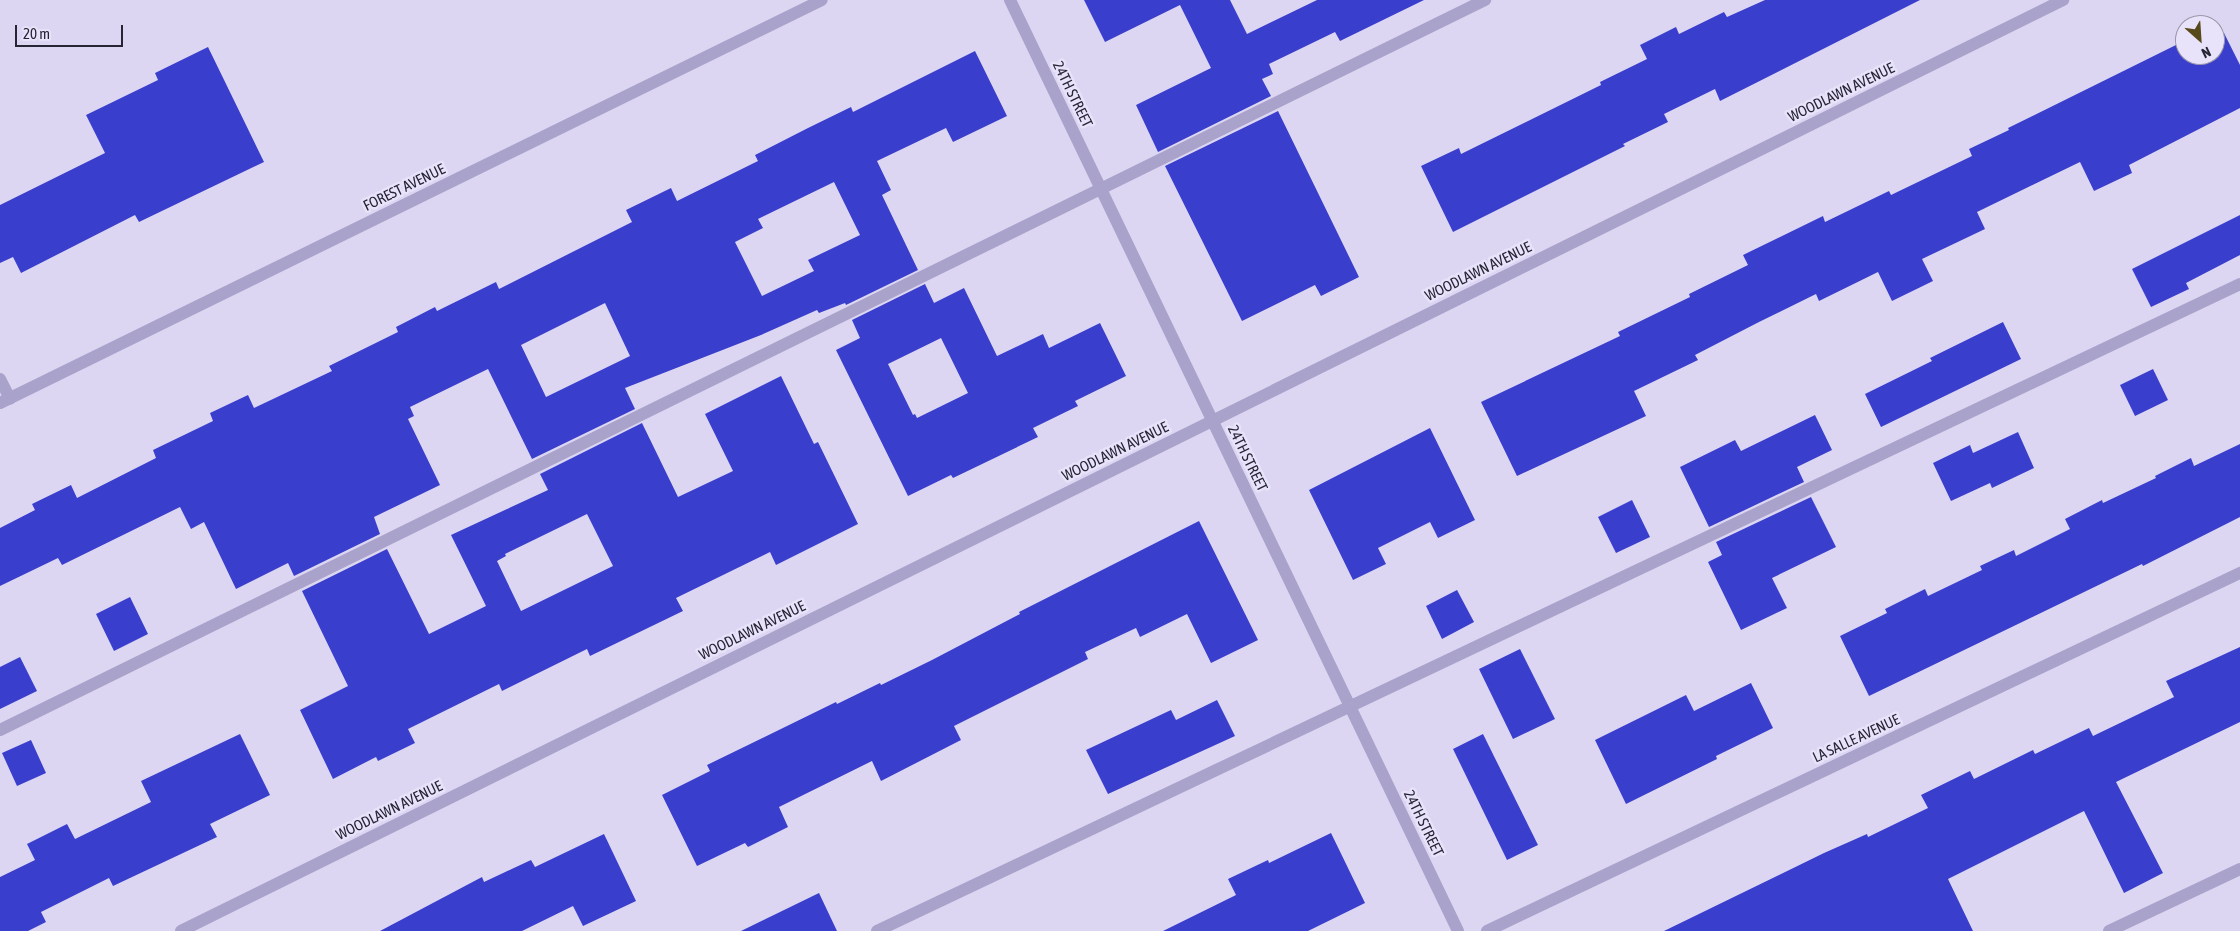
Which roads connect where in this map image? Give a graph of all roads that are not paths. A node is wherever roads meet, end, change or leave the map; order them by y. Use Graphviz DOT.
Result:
graph roads {
  1 [pos="822,0"];
  2 [pos="1010,0"];
  3 [pos="1485,0"];
  4 [pos="2063,0"];
  5 [pos="1101,190"];
  6 [pos="2240,284"];
  7 [pos="0,379"];
  8 [pos="5,401"];
  9 [pos="1212,421"];
  10 [pos="2240,574"];
  11 [pos="1350,707"];
  12 [pos="0,730"];
  13 [pos="2240,868"];
  14 [pos="181,931"];
  15 [pos="877,931"];
  16 [pos="1458,931"];
  17 [pos="1487,931"];
  18 [pos="2109,931"];
  1 -- 8 [label="street, FOREST AVENUE"];
  2 -- 5 [label="street, 24TH STREET"];
  3 -- 5 [label="street"];
  4 -- 9 [label="street, WOODLAWN AVENUE"];
  5 -- 9 [label="street, 24TH STREET"];
  5 -- 12 [label="street"];
  6 -- 11 [label="street"];
  7 -- 8 [label="street"];
  9 -- 11 [label="street, 24TH STREET"];
  9 -- 14 [label="street, WOODLAWN AVENUE"];
  10 -- 17 [label="street, LA SALLE AVENUE"];
  11 -- 15 [label="street"];
  11 -- 16 [label="street, 24TH STREET"];
  13 -- 18 [label="street"];
}
